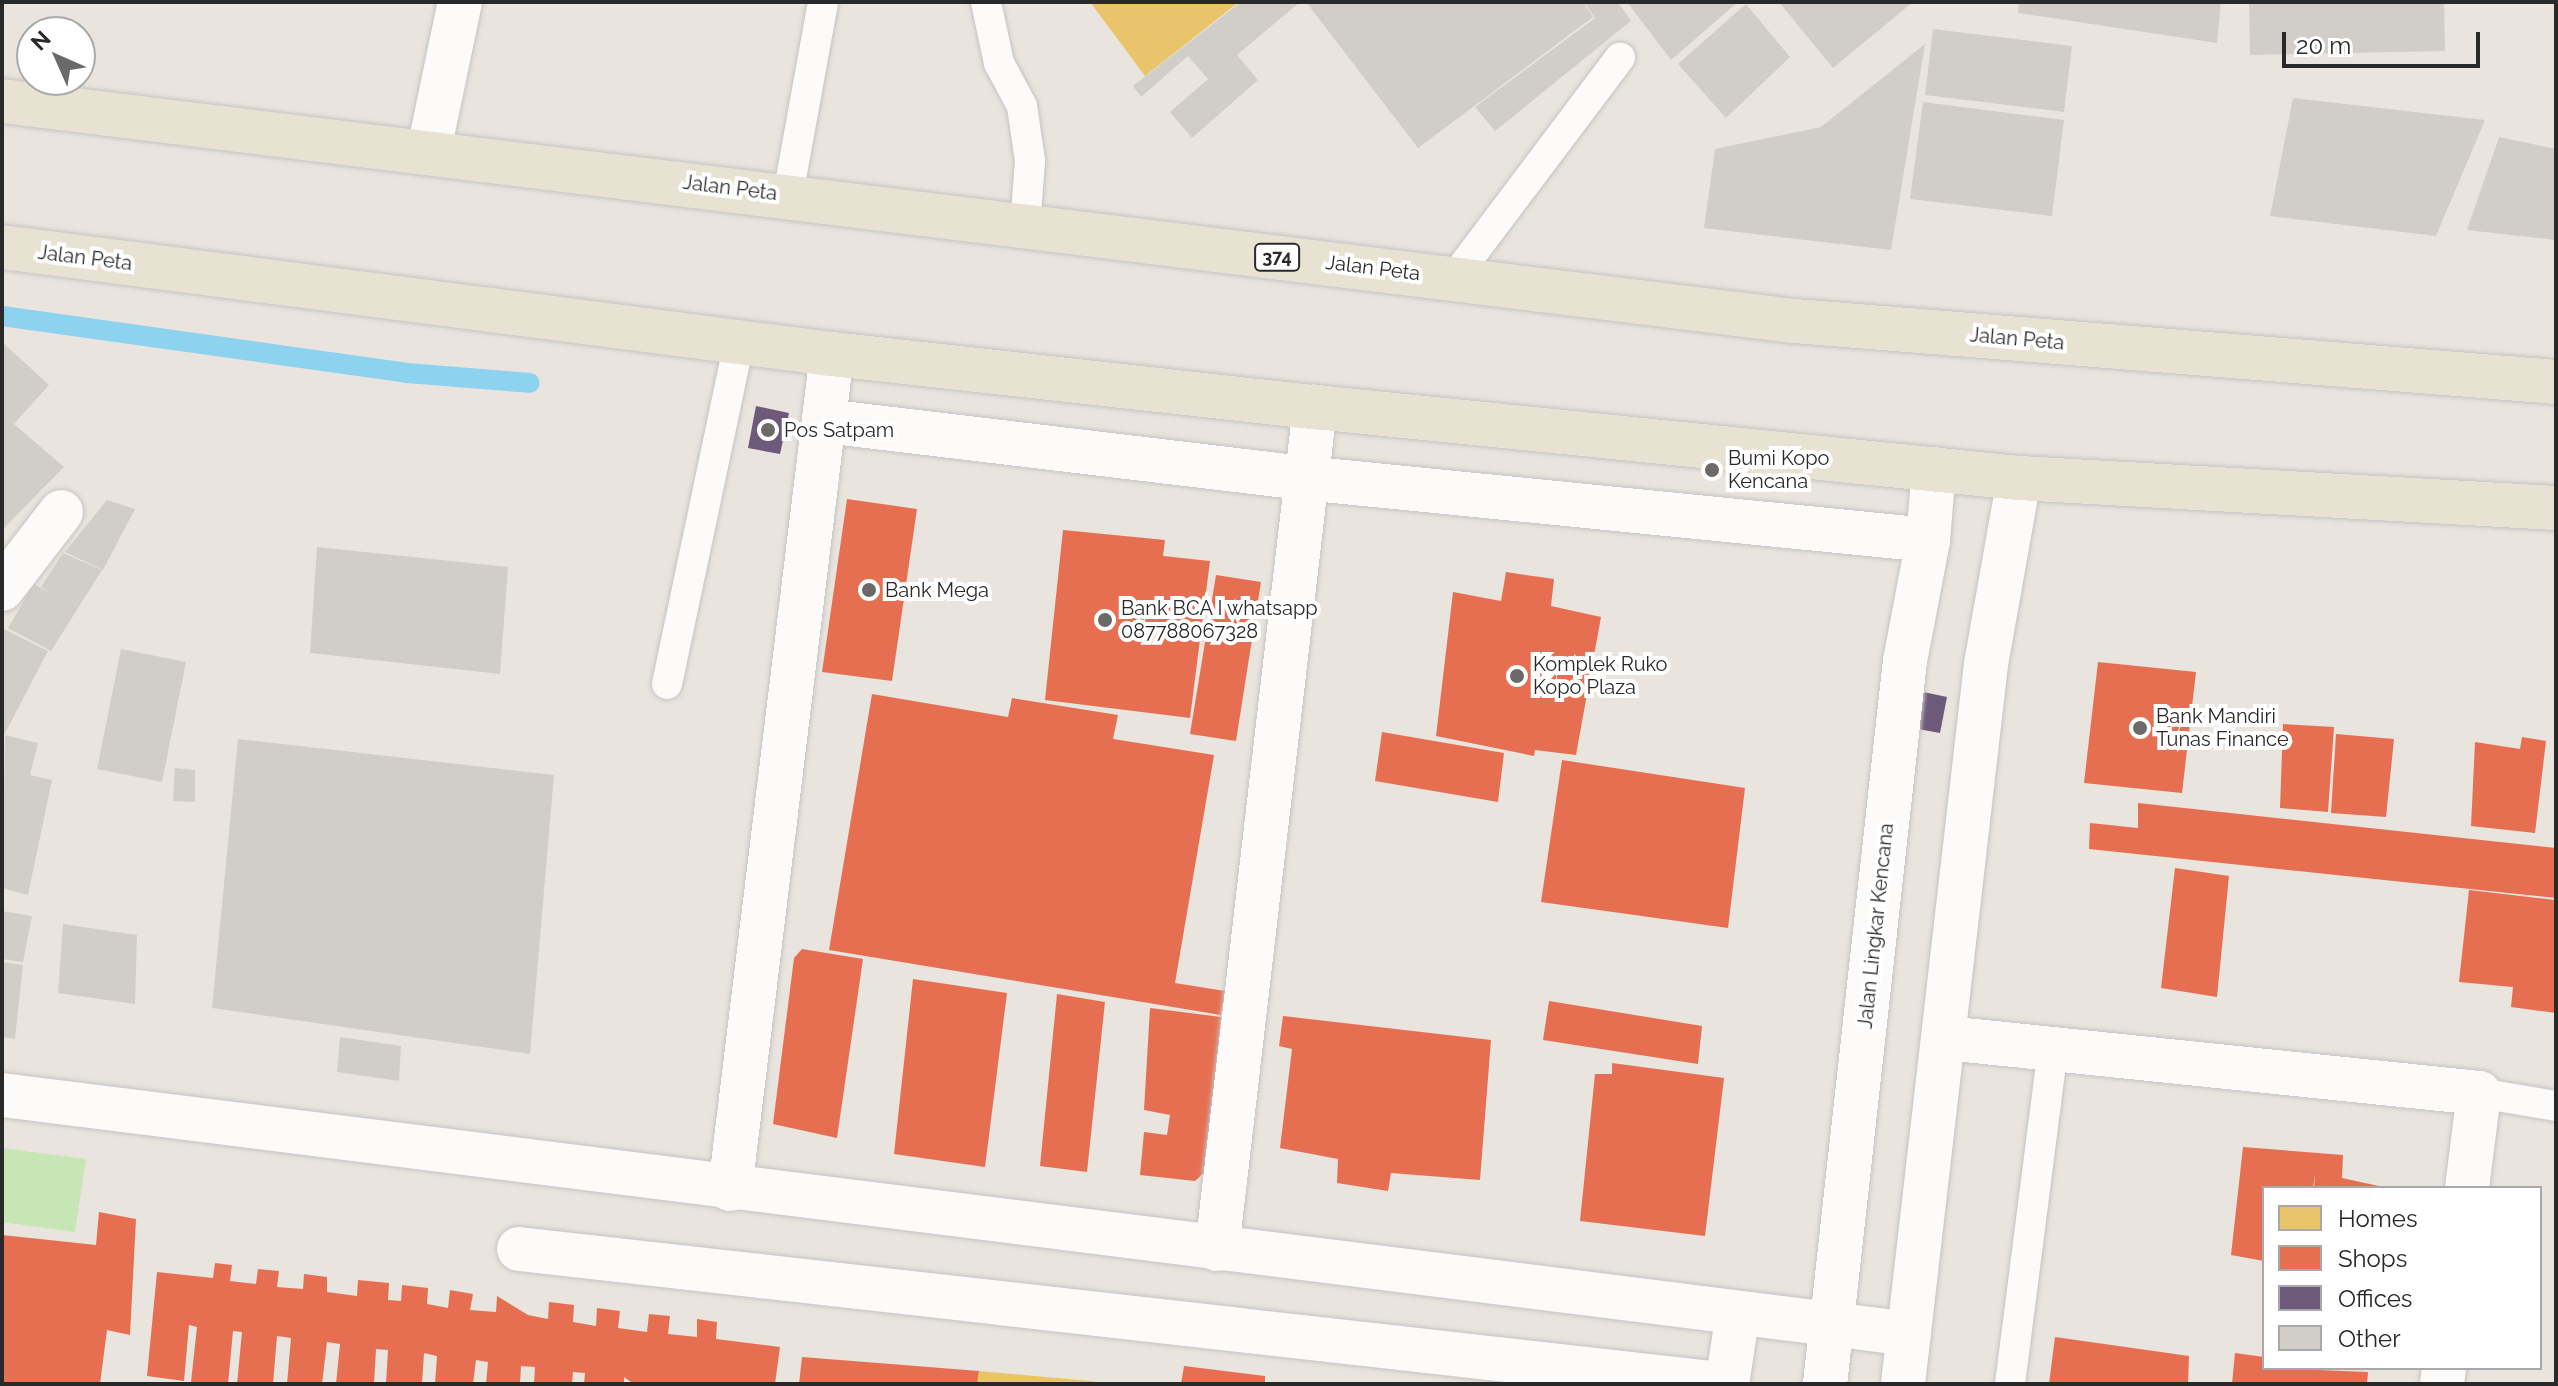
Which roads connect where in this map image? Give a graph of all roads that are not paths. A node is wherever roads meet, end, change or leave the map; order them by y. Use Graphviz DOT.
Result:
graph roads {
  1 [pos="460,2"];
  2 [pos="823,2"];
  3 [pos="986,2"];
  4 [pos="1620,58"];
  5 [pos="2,101"];
  6 [pos="429,150"];
  7 [pos="788,195"];
  8 [pos="1025,226"];
  9 [pos="2,247"];
  10 [pos="1454,278"];
  11 [pos="739,342"];
  12 [pos="832,354"];
  13 [pos="2556,382"];
  14 [pos="1315,407"];
  15 [pos="825,421"];
  16 [pos="1934,469"];
  17 [pos="1304,478"];
  18 [pos="2019,478"];
  19 [pos="2556,508"];
  20 [pos="61,512"];
  21 [pos="1928,540"];
  22 [pos="2,589"];
  23 [pos="667,684"];
  24 [pos="1946,1038"];
  25 [pos="2053,1049"];
  26 [pos="2479,1093"];
  27 [pos="2,1095"];
  28 [pos="2556,1106"];
  29 [pos="2467,1186"];
  30 [pos="730,1189"];
  31 [pos="519,1249"];
  32 [pos="1217,1249"];
  33 [pos="1738,1313"];
  34 [pos="1833,1325"];
  35 [pos="1909,1334"];
  36 [pos="1721,1384"];
  37 [pos="1727,1384"];
  38 [pos="1825,1384"];
  39 [pos="1903,1384"];
  40 [pos="2010,1384"];
  1 -- 6 [label="street"];
  2 -- 7 [label="lane"];
  3 -- 8 [label="lane"];
  4 -- 10 [label="lane"];
  5 -- 6 [label="main road, Jalan Peta / 374"];
  6 -- 7 [label="main road, Jalan Peta / 374"];
  7 -- 8 [label="main road, Jalan Peta / 374"];
  8 -- 10 [label="main road, Jalan Peta / 374"];
  9 -- 11 [label="main road, Jalan Peta"];
  10 -- 13 [label="main road, Jalan Peta / 374"];
  11 -- 12 [label="main road, Jalan Peta"];
  11 -- 23 [label="lane"];
  12 -- 14 [label="main road, Jalan Peta"];
  12 -- 15 [label="street"];
  14 -- 16 [label="main road, Jalan Peta"];
  14 -- 17 [label="street"];
  15 -- 17 [label="street"];
  15 -- 30 [label="street"];
  16 -- 18 [label="main road, Jalan Peta"];
  16 -- 21 [label="street, Jalan Lingkar Kencana"];
  17 -- 21 [label="street"];
  17 -- 32 [label="street"];
  18 -- 19 [label="main road, Jalan Peta"];
  18 -- 24 [label="street"];
  20 -- 22 [label="street"];
  21 -- 34 [label="street, Jalan Lingkar Kencana"];
  24 -- 25 [label="street"];
  24 -- 35 [label="street"];
  25 -- 26 [label="street"];
  25 -- 40 [label="lane"];
  26 -- 28 [label="lane"];
  26 -- 29 [label="street"];
  27 -- 30 [label="street"];
  30 -- 32 [label="street"];
  31 -- 36 [label="street"];
  32 -- 33 [label="street"];
  33 -- 34 [label="street"];
  33 -- 37 [label="street"];
  34 -- 35 [label="street"];
  34 -- 38 [label="street, Jalan Lingkar Kencana"];
  35 -- 39 [label="street"];
}
